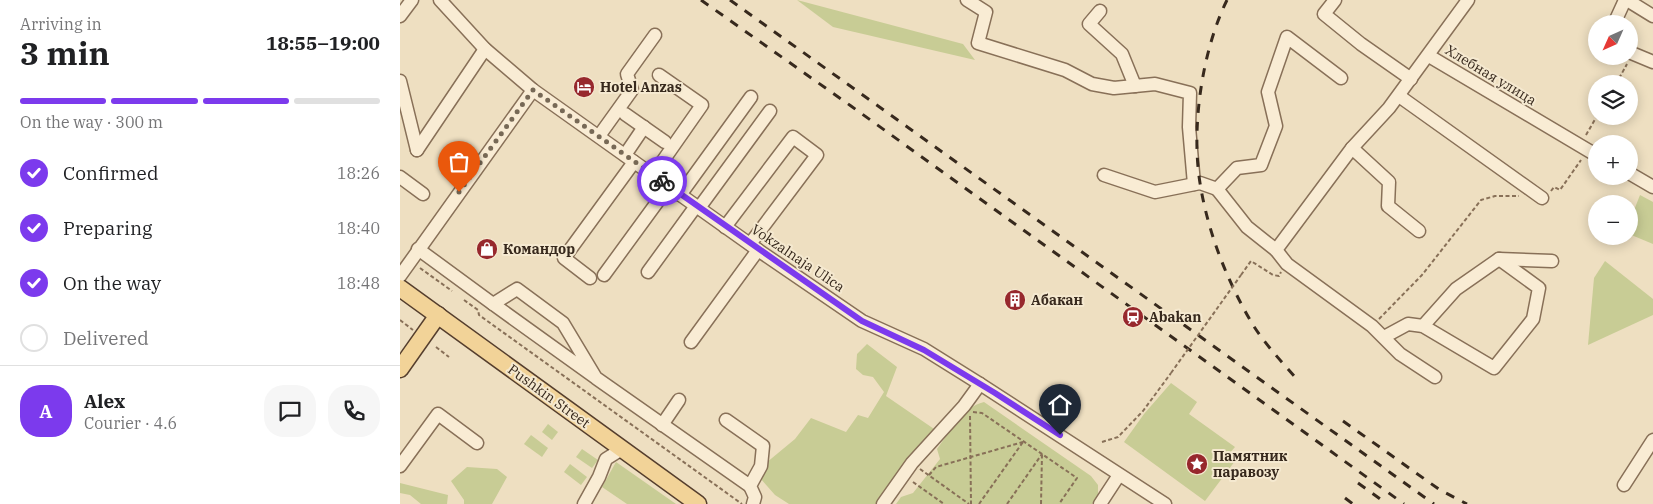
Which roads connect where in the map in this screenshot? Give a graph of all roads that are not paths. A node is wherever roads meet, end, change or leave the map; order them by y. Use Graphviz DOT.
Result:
graph roads {
  1 [pos="412,0"];
  2 [pos="440,0"];
  3 [pos="967,0"];
  4 [pos="1335,0"];
  5 [pos="1468,0"];
  6 [pos="1626,0"];
  7 [pos="1100,11"];
  8 [pos="1618,15"];
  9 [pos="400,16"];
  10 [pos="1653,16"];
  11 [pos="655,35"];
  12 [pos="485,49"];
  13 [pos="1429,56"];
  14 [pos="1638,56"];
  15 [pos="1653,62"];
  16 [pos="659,75"];
  17 [pos="1341,78"];
  18 [pos="1411,79"];
  19 [pos="400,81"];
  20 [pos="1135,86"];
  21 [pos="533,90"];
  22 [pos="1399,96"];
  23 [pos="751,97"];
  24 [pos="770,111"];
  25 [pos="625,114"];
  26 [pos="644,127"];
  27 [pos="599,136"];
  28 [pos="665,142"];
  29 [pos="1352,148"];
  30 [pos="1588,150"];
  31 [pos="630,158"];
  32 [pos="653,175"];
  33 [pos="1104,175"];
  34 [pos="400,177"];
  35 [pos="1638,178"];
  36 [pos="1194,184"];
  37 [pos="669,186"];
  38 [pos="1653,187"];
  39 [pos="1217,189"];
  40 [pos="423,194"];
  41 [pos="680,195"];
  42 [pos="1542,198"];
  43 [pos="698,207"];
  44 [pos="726,227"];
  45 [pos="1419,231"];
  46 [pos="754,247"];
  47 [pos="418,249"];
  48 [pos="1276,250"];
  49 [pos="1499,259"];
  50 [pos="1552,261"];
  51 [pos="648,272"];
  52 [pos="604,275"];
  53 [pos="400,276"];
  54 [pos="590,278"];
  55 [pos="400,288"];
  56 [pos="493,304"];
  57 [pos="438,315"];
  58 [pos="1423,326"];
  59 [pos="1384,337"];
  60 [pos="691,342"];
  61 [pos="400,368"];
  62 [pos="1435,377"];
  63 [pos="596,378"];
  64 [pos="980,384"];
  65 [pos="679,400"];
  66 [pos="726,420"];
  67 [pos="662,425"];
  68 [pos="1653,440"];
  69 [pos="478,443"];
  70 [pos="622,449"];
  71 [pos="400,466"];
  72 [pos="1119,475"];
  73 [pos="1624,485"];
  74 [pos="750,486"];
  75 [pos="584,504"];
  76 [pos="698,504"];
  77 [pos="753,504"];
  78 [pos="883,504"];
  79 [pos="1100,504"];
  80 [pos="1165,504"];
  1 -- 9 [label="street"];
  2 -- 12 [label="street, Vokzalnaja Ulica"];
  3 -- 20 [label="street"];
  4 -- 18 [label="street"];
  5 -- 13 [label="street, Хлебная улица"];
  6 -- 8 [label="street"];
  6 -- 10 [label="street"];
  7 -- 20 [label="street"];
  11 -- 27 [label="street"];
  12 -- 19 [label="street"];
  12 -- 21 [label="street, Vokzalnaja Ulica"];
  13 -- 18 [label="street"];
  13 -- 30 [label="street, Хлебная улица"];
  14 -- 15 [label="street"];
  16 -- 32 [label="street"];
  17 -- 39 [label="street"];
  18 -- 22 [label="street"];
  20 -- 36 [label="street"];
  21 -- 27 [label="street, Vokzalnaja Ulica"];
  21 -- 47 [label="street"];
  22 -- 29 [label="street"];
  22 -- 42 [label="street"];
  23 -- 41 [label="street"];
  24 -- 43 [label="street"];
  25 -- 26 [label="street"];
  26 -- 28 [label="street"];
  26 -- 31 [label="street"];
  27 -- 31 [label="street, Vokzalnaja Ulica"];
  29 -- 45 [label="street"];
  29 -- 48 [label="street"];
  31 -- 32 [label="street, Vokzalnaja Ulica"];
  31 -- 54 [label="street"];
  32 -- 37 [label="street, Vokzalnaja Ulica"];
  33 -- 36 [label="street"];
  34 -- 40 [label="street"];
  35 -- 38 [label="street"];
  36 -- 39 [label="street"];
  37 -- 41 [label="street, Vokzalnaja Ulica"];
  37 -- 52 [label="street"];
  39 -- 48 [label="street"];
  41 -- 43 [label="street, Vokzalnaja Ulica"];
  43 -- 44 [label="street, Vokzalnaja Ulica"];
  43 -- 51 [label="street"];
  44 -- 46 [label="street, Vokzalnaja Ulica"];
  44 -- 46 [label="street"];
  46 -- 60 [label="street"];
  46 -- 64 [label="street, Vokzalnaja Ulica"];
  47 -- 53 [label="street"];
  47 -- 56 [label="street"];
  48 -- 59 [label="street"];
  49 -- 50 [label="street"];
  49 -- 58 [label="street"];
  49 -- 58 [label="street"];
  55 -- 57 [label="main road, Pushkin Street"];
  56 -- 63 [label="street"];
  56 -- 63 [label="street"];
  57 -- 61 [label="main road"];
  57 -- 70 [label="main road, Pushkin Street"];
  58 -- 59 [label="street"];
  59 -- 62 [label="street"];
  63 -- 67 [label="street"];
  64 -- 72 [label="street, Vokzalnaja Ulica"];
  64 -- 78 [label="street"];
  65 -- 67 [label="street"];
  66 -- 74 [label="street"];
  67 -- 74 [label="street"];
  68 -- 73 [label="street"];
  69 -- 71 [label="street"];
  70 -- 75 [label="street"];
  70 -- 76 [label="main road, Pushkin Street"];
  72 -- 79 [label="street"];
  72 -- 80 [label="street, Vokzalnaja Ulica"];
  74 -- 77 [label="street"];
}
